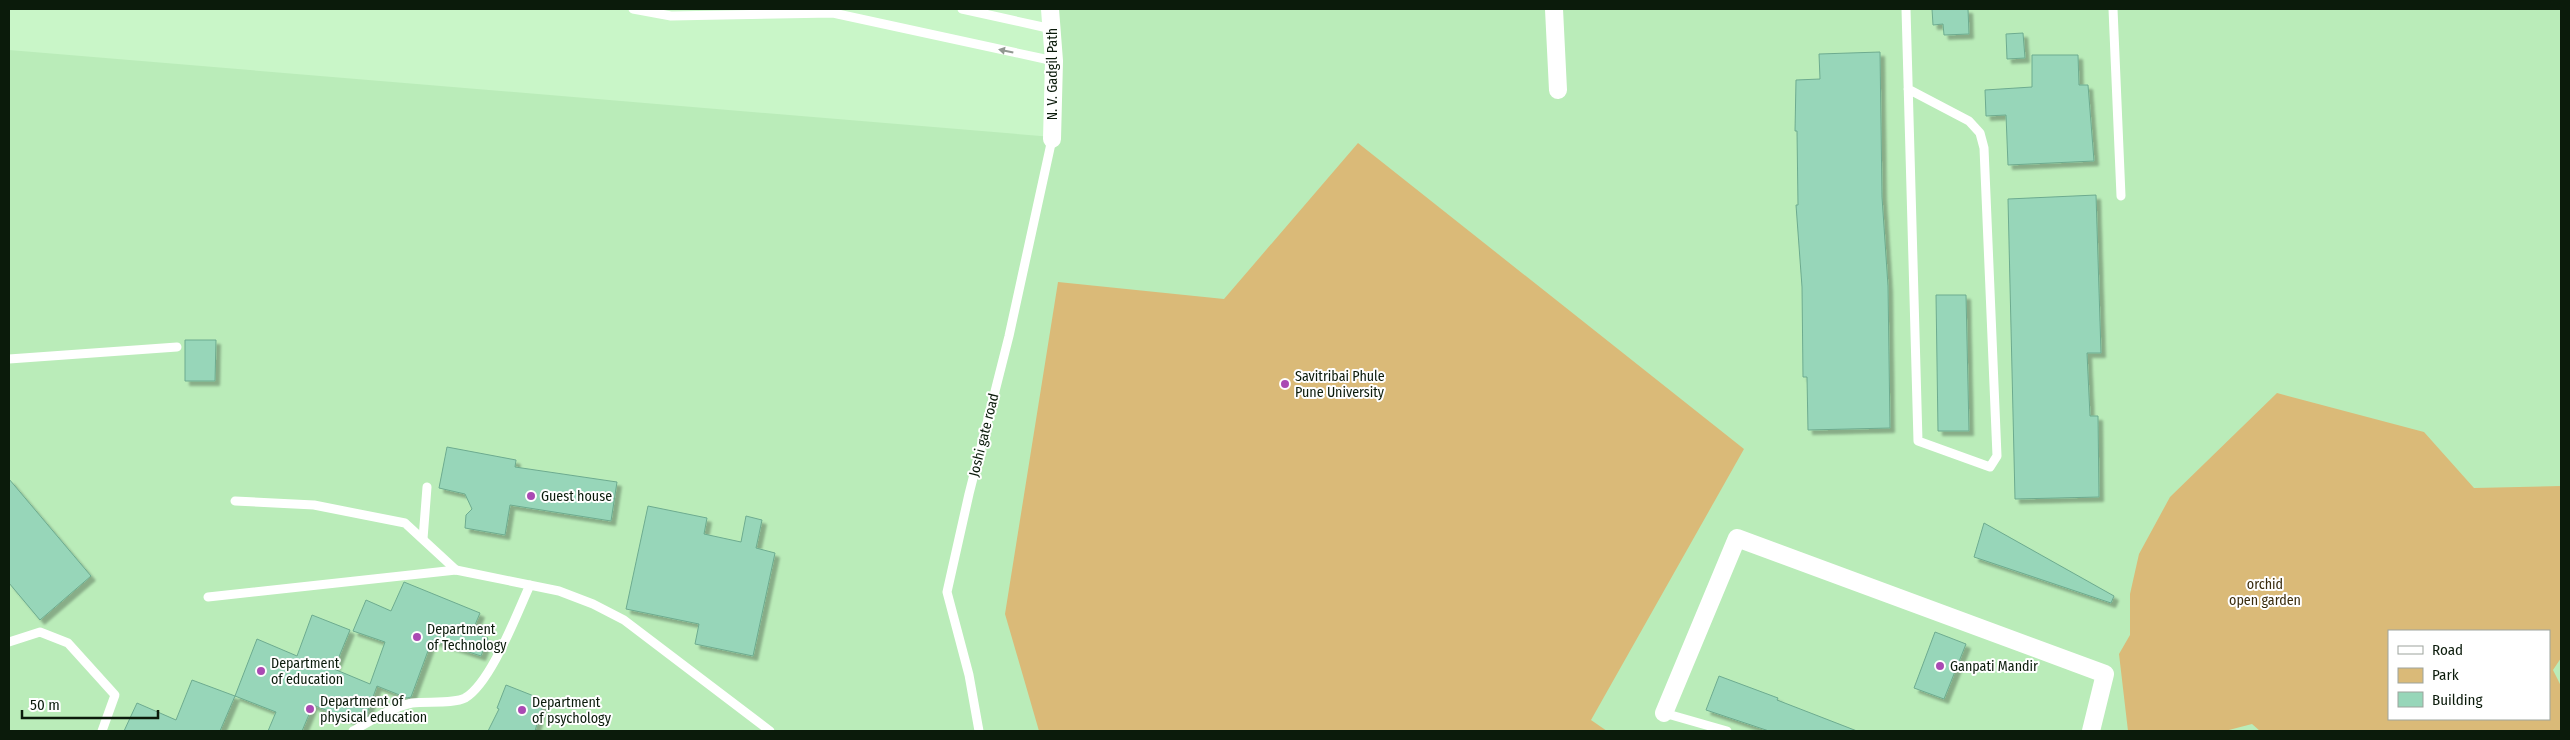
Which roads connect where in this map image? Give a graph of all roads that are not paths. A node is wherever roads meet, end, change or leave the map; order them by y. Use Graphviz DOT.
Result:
graph roads {
  1 [pos="633,9"];
  2 [pos="962,9"];
  3 [pos="1050,9"];
  4 [pos="1554,9"];
  5 [pos="1906,9"];
  6 [pos="2113,9"];
  7 [pos="671,12"];
  8 [pos="1052,29"];
  9 [pos="1054,61"];
  10 [pos="1908,89"];
  11 [pos="1558,90"];
  12 [pos="1052,139"];
  13 [pos="2121,196"];
  14 [pos="177,346"];
  15 [pos="9,359"];
  16 [pos="427,486"];
  17 [pos="235,501"];
  18 [pos="423,539"];
  19 [pos="456,570"];
  20 [pos="530,585"];
  21 [pos="208,597"];
  22 [pos="9,642"];
  23 [pos="1664,714"];
  24 [pos="102,731"];
  25 [pos="353,731"];
  26 [pos="770,731"];
  27 [pos="978,731"];
  28 [pos="1727,731"];
  29 [pos="2091,731"];
  1 -- 7 [label="lane"];
  2 -- 8 [label="lane"];
  3 -- 8 [label="street, N. V. Gadgil Path"];
  4 -- 11 [label="street"];
  5 -- 10 [label="lane"];
  6 -- 13 [label="lane"];
  9 -- 7 [label="lane, one-way"];
  8 -- 9 [label="street, N. V. Gadgil Path"];
  9 -- 12 [label="street, N. V. Gadgil Path"];
  10 -- 10 [label="lane"];
  12 -- 27 [label="lane, Joshi gate road"];
  14 -- 15 [label="lane"];
  16 -- 18 [label="lane"];
  17 -- 18 [label="lane"];
  18 -- 19 [label="lane"];
  19 -- 20 [label="lane"];
  19 -- 21 [label="lane"];
  20 -- 25 [label="lane"];
  20 -- 26 [label="lane"];
  22 -- 24 [label="lane"];
  23 -- 28 [label="lane"];
  23 -- 29 [label="street"];
}
